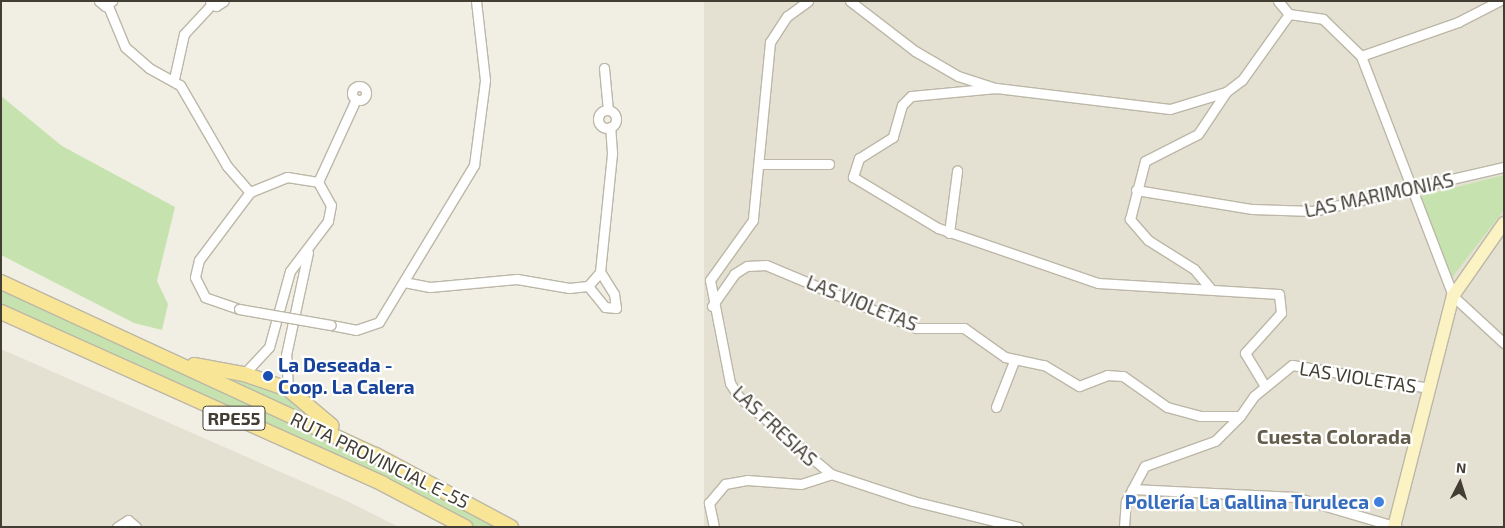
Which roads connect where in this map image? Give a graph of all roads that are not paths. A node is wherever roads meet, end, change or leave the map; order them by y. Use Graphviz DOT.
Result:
graph roads {
  1 [pos="99,1"];
  2 [pos="224,1"];
  3 [pos="476,1"];
  4 [pos="808,1"];
  5 [pos="850,1"];
  6 [pos="1278,1"];
  7 [pos="1499,1"];
  8 [pos="211,3"];
  9 [pos="110,4"];
  10 [pos="1290,14"];
  11 [pos="1362,56"];
  12 [pos="604,68"];
  13 [pos="174,79"];
  14 [pos="996,88"];
  15 [pos="1226,92"];
  16 [pos="356,99"];
  17 [pos="760,164"];
  18 [pos="829,164"];
  19 [pos="1504,167"];
  20 [pos="956,171"];
  21 [pos="318,182"];
  22 [pos="1136,190"];
  23 [pos="1413,190"];
  24 [pos="250,192"];
  25 [pos="1504,222"];
  26 [pos="949,233"];
  27 [pos="311,245"];
  28 [pos="600,272"];
  29 [pos="1,282"];
  30 [pos="404,282"];
  31 [pos="588,286"];
  32 [pos="282,288"];
  33 [pos="1210,288"];
  34 [pos="299,295"];
  35 [pos="1453,296"];
  36 [pos="712,306"];
  37 [pos="54,308"];
  38 [pos="1,312"];
  39 [pos="1504,342"];
  40 [pos="1014,361"];
  41 [pos="244,374"];
  42 [pos="1264,386"];
  43 [pos="1429,388"];
  44 [pos="288,389"];
  45 [pos="996,407"];
  46 [pos="1240,416"];
  47 [pos="831,474"];
  48 [pos="441,488"];
  49 [pos="1132,489"];
  50 [pos="1395,526"];
  51 [pos="117,527"];
  52 [pos="136,527"];
  53 [pos="465,527"];
  54 [pos="512,527"];
  55 [pos="714,527"];
  56 [pos="1018,527"];
  57 [pos="1124,527"];
  1 -- 9 [label="street"];
  2 -- 8 [label="street"];
  3 -- 30 [label="street"];
  4 -- 17 [label="street, LAS FRESIAS"];
  5 -- 14 [label="street"];
  6 -- 10 [label="street"];
  7 -- 11 [label="street"];
  8 -- 13 [label="street"];
  9 -- 13 [label="street"];
  10 -- 11 [label="street"];
  10 -- 15 [label="street"];
  11 -- 23 [label="street"];
  12 -- 28 [label="street"];
  13 -- 24 [label="street"];
  14 -- 15 [label="street"];
  14 -- 26 [label="street"];
  15 -- 22 [label="street"];
  16 -- 21 [label="street"];
  17 -- 18 [label="street"];
  17 -- 36 [label="street, LAS FRESIAS"];
  19 -- 23 [label="street, LAS MARIMONIAS"];
  20 -- 26 [label="street"];
  21 -- 24 [label="street"];
  21 -- 27 [label="street"];
  22 -- 23 [label="street, LAS MARIMONIAS"];
  22 -- 33 [label="street"];
  23 -- 35 [label="street"];
  24 -- 30 [label="street, bridge"];
  25 -- 35 [label="street"];
  26 -- 33 [label="street"];
  27 -- 32 [label="street"];
  27 -- 34 [label="street"];
  28 -- 31 [label="street"];
  28 -- 31 [label="street"];
  29 -- 37 [label="main road, RUTA PROVINCIAL E-55 / RPE55"];
  30 -- 31 [label="street"];
  32 -- 34 [label="street"];
  32 -- 41 [label="street"];
  33 -- 42 [label="street"];
  34 -- 44 [label="street"];
  35 -- 39 [label="street"];
  35 -- 43 [label="street"];
  36 -- 40 [label="street, LAS VIOLETAS"];
  36 -- 47 [label="street, LAS FRESIAS"];
  37 -- 41 [label="main road, RPE55"];
  37 -- 48 [label="main road, RUTA PROVINCIAL E-55 / RPE55"];
  38 -- 53 [label="main road, RUTA PROVINCIAL E-55 / RPE55"];
  40 -- 45 [label="street"];
  40 -- 46 [label="street, LAS VIOLETAS"];
  41 -- 44 [label="main road, RPE55"];
  42 -- 43 [label="street, LAS VIOLETAS"];
  42 -- 46 [label="street, LAS VIOLETAS"];
  43 -- 50 [label="street"];
  44 -- 48 [label="main road, RPE55"];
  46 -- 49 [label="street"];
  47 -- 55 [label="street"];
  47 -- 56 [label="street, LAS FRESIAS"];
  48 -- 54 [label="main road, RUTA PROVINCIAL E-55 / RPE55"];
  49 -- 50 [label="street"];
  49 -- 57 [label="street"];
  51 -- 52 [label="street"];
}
